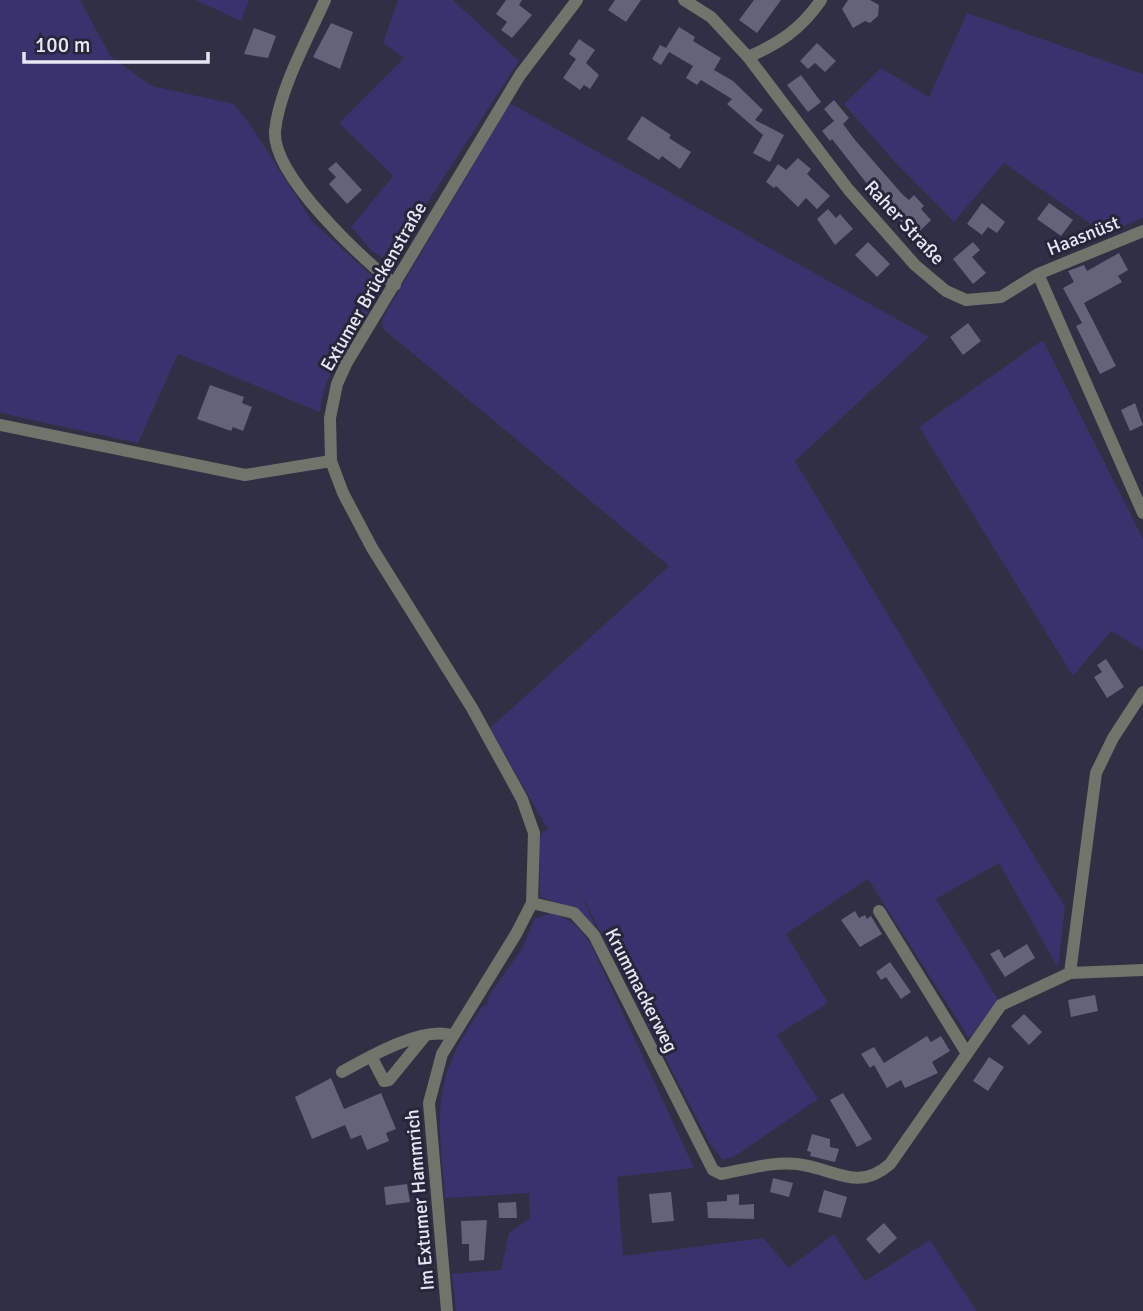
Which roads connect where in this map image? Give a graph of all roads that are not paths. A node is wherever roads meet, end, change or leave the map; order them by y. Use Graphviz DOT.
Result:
graph roads {
  1 [pos="325,0"];
  2 [pos="577,0"];
  3 [pos="684,0"];
  4 [pos="821,0"];
  5 [pos="748,57"];
  6 [pos="1143,231"];
  7 [pos="1038,274"];
  8 [pos="395,285"];
  9 [pos="0,425"];
  10 [pos="331,461"];
  11 [pos="1143,513"];
  12 [pos="1143,692"];
  13 [pos="532,903"];
  14 [pos="879,911"];
  15 [pos="1143,970"];
  16 [pos="1070,973"];
  17 [pos="426,1035"];
  18 [pos="453,1036"];
  19 [pos="965,1052"];
  20 [pos="371,1056"];
  21 [pos="342,1072"];
  22 [pos="447,1311"];
  1 -- 8 [label="street"];
  2 -- 8 [label="street, Extumer Brückenstraße"];
  3 -- 5 [label="street, Raher Straße"];
  4 -- 5 [label="street"];
  5 -- 7 [label="street, Raher Straße"];
  6 -- 7 [label="street, Haasnüst"];
  7 -- 11 [label="street"];
  8 -- 10 [label="street, Extumer Brückenstraße"];
  9 -- 10 [label="street"];
  10 -- 13 [label="street"];
  12 -- 16 [label="street"];
  13 -- 18 [label="street, Im Extumer Hammrich"];
  13 -- 19 [label="street, Krummackerweg"];
  14 -- 19 [label="street"];
  15 -- 16 [label="street, Krummackerweg"];
  16 -- 19 [label="street, Krummackerweg"];
  17 -- 18 [label="street"];
  17 -- 20 [label="street"];
  17 -- 20 [label="street"];
  18 -- 22 [label="street, Im Extumer Hammrich"];
  20 -- 21 [label="street"];
}
